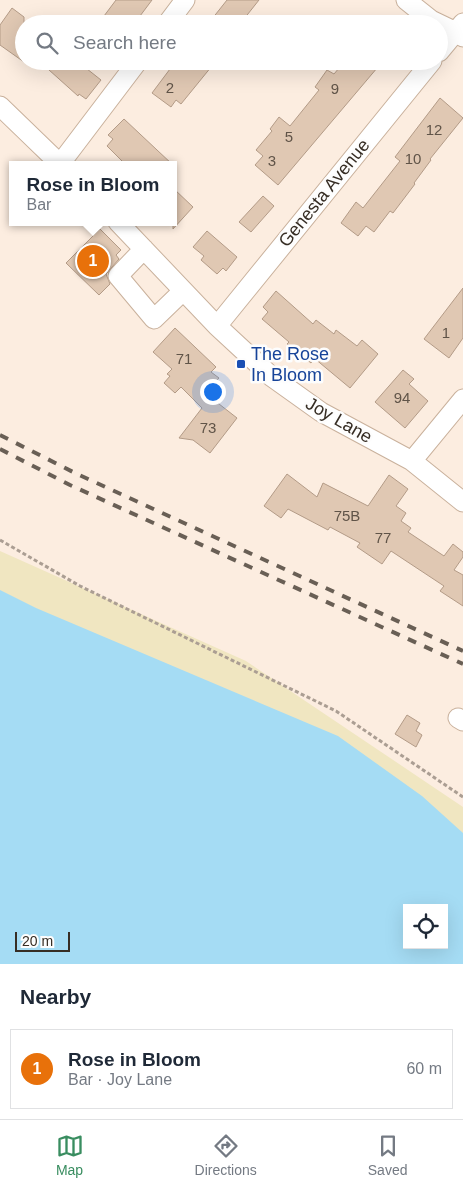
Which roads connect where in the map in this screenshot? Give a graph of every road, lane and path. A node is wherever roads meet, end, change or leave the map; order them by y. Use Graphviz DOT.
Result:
graph roads {
  1 [pos="185,0"];
  2 [pos="406,0"];
  3 [pos="174,15"];
  4 [pos="425,15"];
  5 [pos="448,26"];
  6 [pos="461,30"];
  7 [pos="448,43"];
  8 [pos="131,70"];
  9 [pos="425,70"];
  10 [pos="0,106"];
  11 [pos="58,161"];
  12 [pos="63,161"];
  13 [pos="122,226"];
  14 [pos="144,249"];
  15 [pos="183,291"];
  16 [pos="217,326"];
  17 [pos="463,399"];
  18 [pos="412,461"];
  19 [pos="463,502"];
  20 [pos="0,540"];
  21 [pos="463,797"];
  1 -- 3 [label="street"];
  2 -- 4 [label="street"];
  5 -- 6 [label="street"];
  6 -- 7 [label="street"];
  8 -- 12 [label="street"];
  9 -- 16 [label="street, Genesta Avenue"];
  10 -- 11 [label="street"];
  13 -- 14 [label="street, Joy Lane"];
  14 -- 15 [label="street, Joy Lane"];
  14 -- 15 [label="street"];
  15 -- 16 [label="street, Joy Lane"];
  16 -- 18 [label="street, Joy Lane"];
  17 -- 18 [label="street"];
  18 -- 19 [label="street, Joy Lane"];
  20 -- 21 [label="path"];
}
